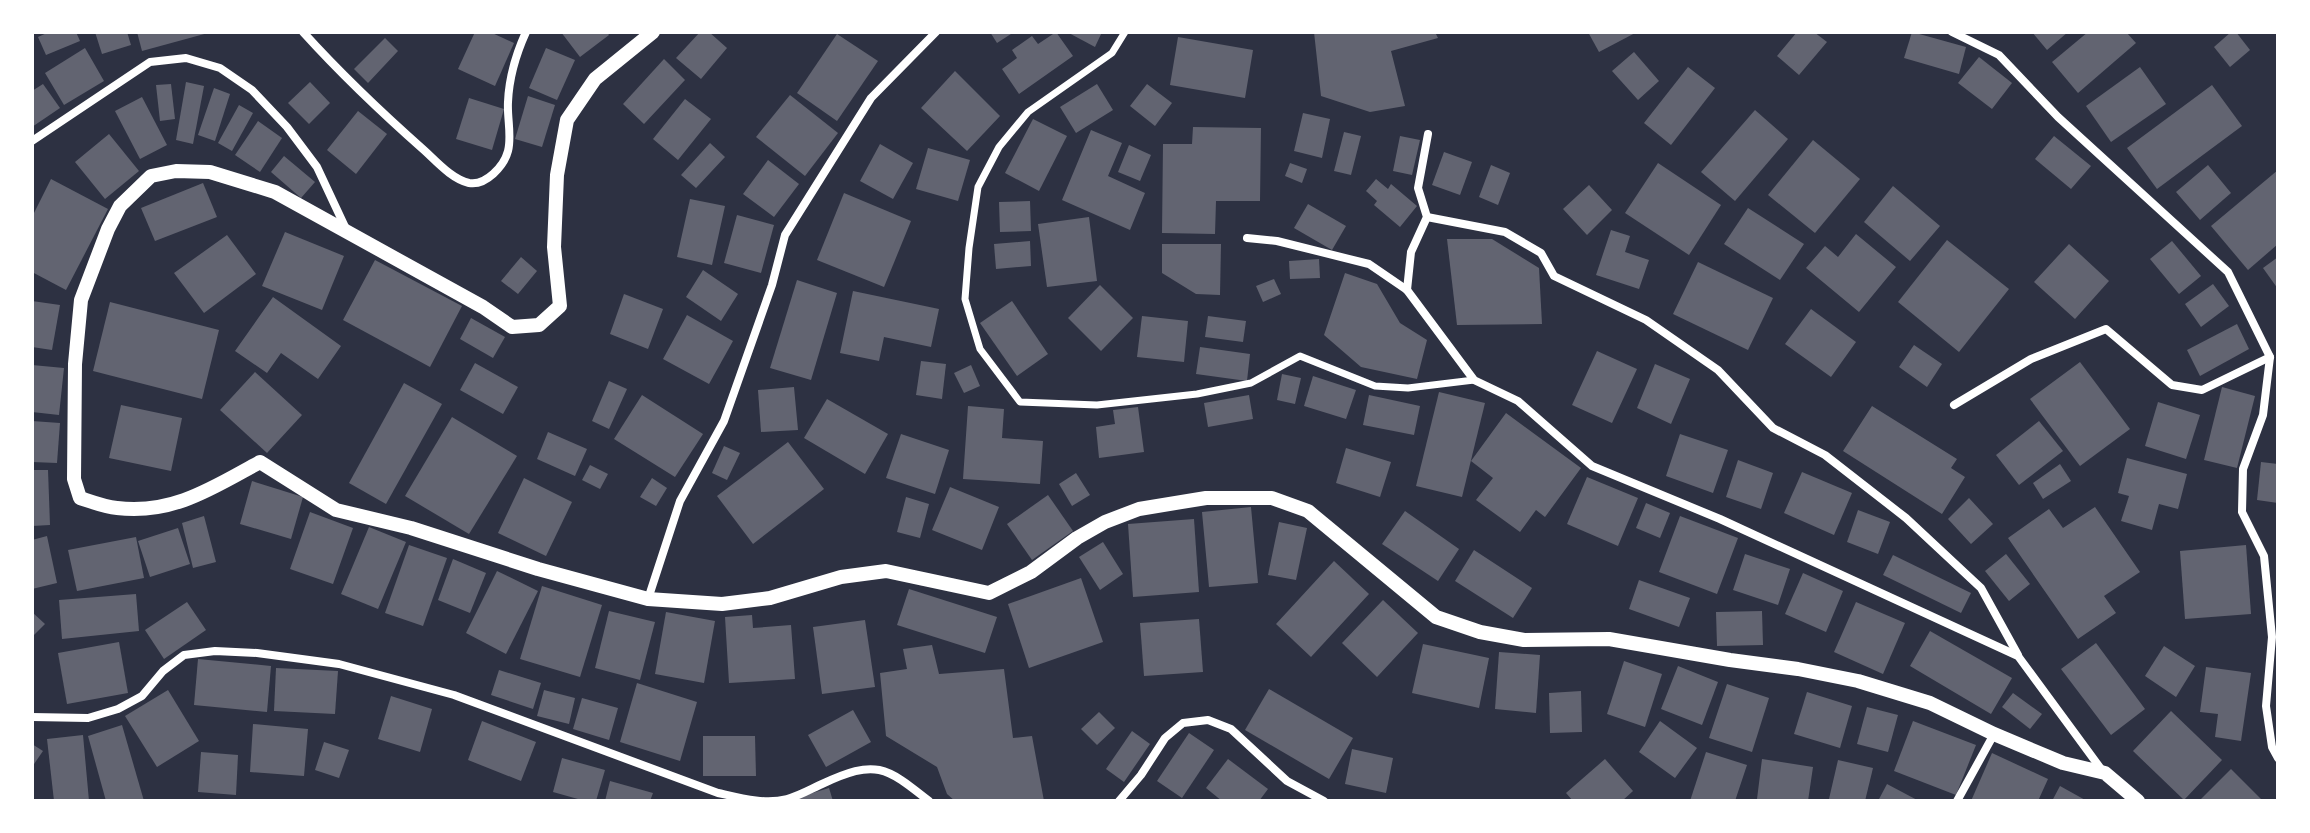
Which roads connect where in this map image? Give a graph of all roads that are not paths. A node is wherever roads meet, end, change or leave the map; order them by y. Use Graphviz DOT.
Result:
graph roads {
  1 [pos="303,32"];
  2 [pos="526,32"];
  3 [pos="653,32"];
  4 [pos="936,32"];
  5 [pos="1125,32"];
  6 [pos="1952,32"];
  7 [pos="1428,134"];
  8 [pos="32,141"];
  9 [pos="1427,217"];
  10 [pos="346,230"];
  11 [pos="1247,238"];
  12 [pos="1407,290"];
  13 [pos="2270,357"];
  14 [pos="1474,380"];
  15 [pos="1954,405"];
  16 [pos="648,599"];
  17 [pos="2018,656"];
  18 [pos="32,717"];
  19 [pos="1994,734"];
  20 [pos="2278,758"];
  21 [pos="2105,773"];
  22 [pos="929,801"];
  23 [pos="1119,801"];
  24 [pos="1324,801"];
  25 [pos="1957,801"];
  26 [pos="2138,801"];
  1 -- 2 [label="street"];
  3 -- 10 [label="street"];
  4 -- 16 [label="street"];
  5 -- 14 [label="street"];
  6 -- 13 [label="street"];
  7 -- 9 [label="street"];
  8 -- 10 [label="street"];
  9 -- 12 [label="street"];
  9 -- 17 [label="street"];
  10 -- 16 [label="street"];
  11 -- 12 [label="street"];
  12 -- 14 [label="street"];
  13 -- 15 [label="street"];
  13 -- 20 [label="street"];
  14 -- 17 [label="street"];
  16 -- 19 [label="street"];
  17 -- 21 [label="street"];
  18 -- 22 [label="street"];
  19 -- 21 [label="street"];
  19 -- 25 [label="street"];
  21 -- 26 [label="street"];
  23 -- 24 [label="street"];
}
